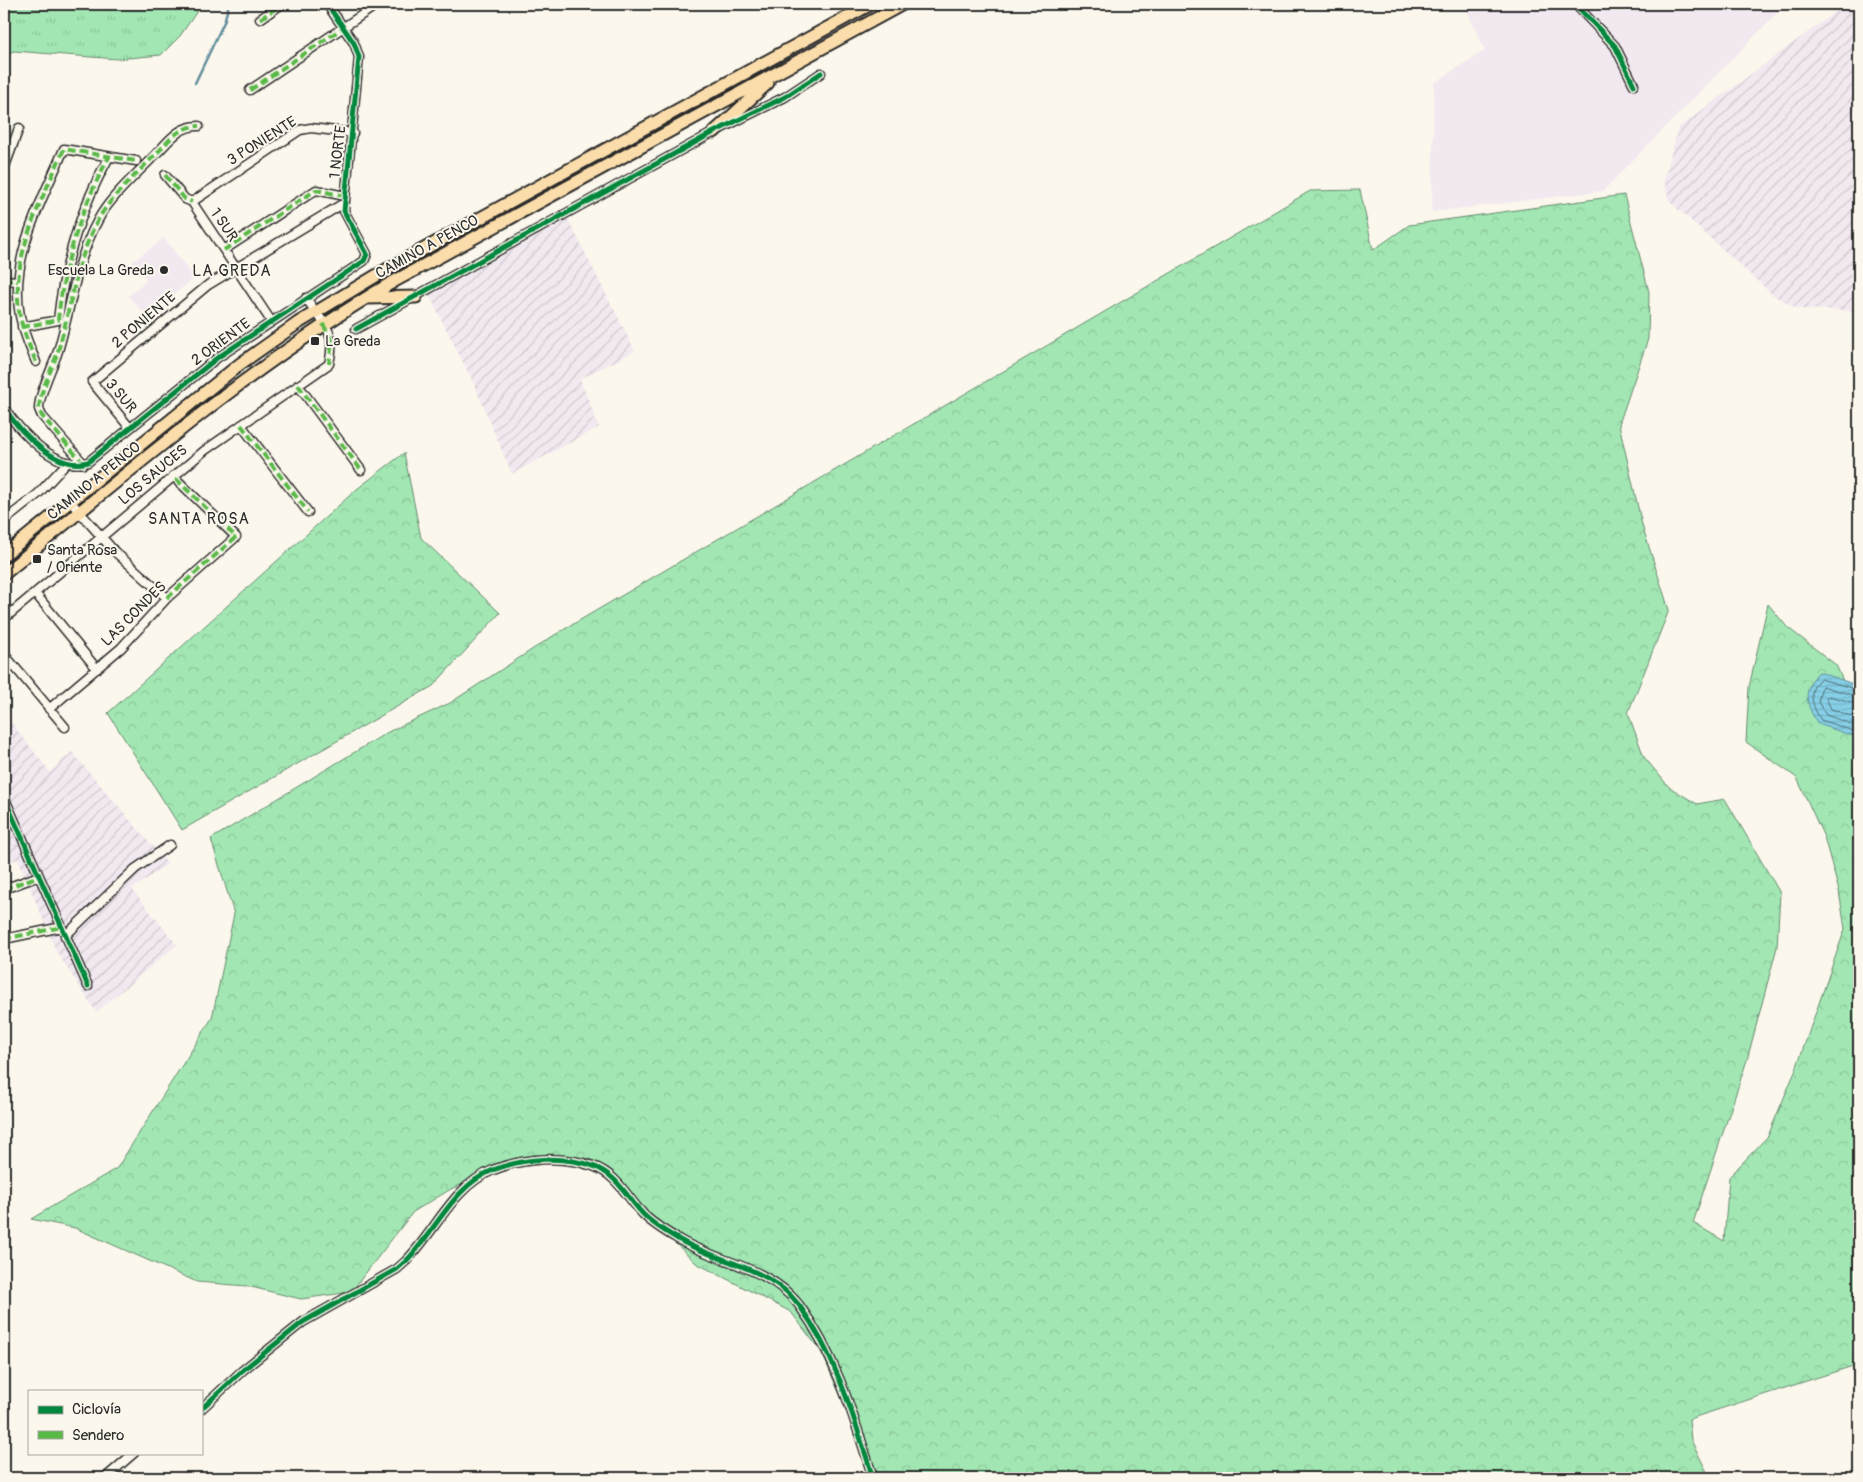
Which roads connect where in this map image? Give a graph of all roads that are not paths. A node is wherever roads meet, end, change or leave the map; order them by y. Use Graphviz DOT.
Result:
graph roads {
  1 [pos="282,4"];
  2 [pos="327,4"];
  3 [pos="378,4"];
  4 [pos="871,4"];
  5 [pos="903,4"];
  6 [pos="1574,4"];
  7 [pos="260,19"];
  8 [pos="344,27"];
  9 [pos="783,69"];
  10 [pos="821,73"];
  11 [pos="1634,85"];
  12 [pos="250,90"];
  13 [pos="199,126"];
  14 [pos="19,128"];
  15 [pos="353,132"];
  16 [pos="714,132"];
  17 [pos="109,157"];
  18 [pos="136,161"];
  19 [pos="4,169"];
  20 [pos="165,175"];
  21 [pos="345,200"];
  22 [pos="192,202"];
  23 [pos="224,250"];
  24 [pos="366,258"];
  25 [pos="236,268"];
  26 [pos="4,280"];
  27 [pos="18,281"];
  28 [pos="416,297"];
  29 [pos="306,298"];
  30 [pos="366,298"];
  31 [pos="315,312"];
  32 [pos="271,321"];
  33 [pos="324,324"];
  34 [pos="22,327"];
  35 [pos="356,329"];
  36 [pos="36,362"];
  37 [pos="92,382"];
  38 [pos="298,385"];
  39 [pos="4,408"];
  40 [pos="241,425"];
  41 [pos="130,428"];
  42 [pos="67,463"];
  43 [pos="84,464"];
  44 [pos="360,470"];
  45 [pos="173,476"];
  46 [pos="70,501"];
  47 [pos="79,512"];
  48 [pos="308,512"];
  49 [pos="4,521"];
  50 [pos="101,538"];
  51 [pos="4,555"];
  52 [pos="4,574"];
  53 [pos="35,593"];
  54 [pos="167,598"];
  55 [pos="4,619"];
  56 [pos="4,654"];
  57 [pos="97,669"];
  58 [pos="49,709"];
  59 [pos="65,727"];
  60 [pos="4,797"];
  61 [pos="170,845"];
  62 [pos="39,876"];
  63 [pos="4,889"];
  64 [pos="62,927"];
  65 [pos="65,936"];
  66 [pos="4,938"];
  67 [pos="88,986"];
  68 [pos="202,1408"];
  69 [pos="133,1454"];
  70 [pos="105,1478"];
  71 [pos="873,1478"];
  1 -- 7 [label="street"];
  2 -- 8 [label="street"];
  3 -- 8 [label="street"];
  4 -- 31 [label="highway, CAMINO A PENCO"];
  5 -- 9 [label="highway, CAMINO A PENCO"];
  6 -- 11 [label="street"];
  8 -- 12 [label="street"];
  8 -- 15 [label="street, 1 NORTE"];
  9 -- 16 [label="highway"];
  9 -- 30 [label="highway, CAMINO A PENCO"];
  10 -- 16 [label="street"];
  13 -- 43 [label="street"];
  14 -- 19 [label="street"];
  15 -- 21 [label="street, 1 NORTE"];
  15 -- 22 [label="street, 3 PONIENTE"];
  16 -- 28 [label="street"];
  17 -- 18 [label="street"];
  17 -- 27 [label="street"];
  17 -- 34 [label="street"];
  20 -- 22 [label="street, 1 SUR"];
  21 -- 23 [label="street"];
  21 -- 24 [label="street, 1 NORTE"];
  21 -- 25 [label="street, 2 PONIENTE"];
  22 -- 23 [label="street, 1 SUR"];
  23 -- 25 [label="street, 1 SUR"];
  24 -- 29 [label="street, 2 ORIENTE"];
  25 -- 32 [label="street, 1 SUR"];
  25 -- 37 [label="street, 2 PONIENTE"];
  26 -- 27 [label="street"];
  27 -- 34 [label="street"];
  28 -- 30 [label="highway"];
  28 -- 35 [label="street"];
  29 -- 31 [label="street"];
  29 -- 32 [label="street, 2 ORIENTE"];
  30 -- 33 [label="highway, CAMINO A PENCO"];
  31 -- 33 [label="street"];
  31 -- 46 [label="highway, CAMINO A PENCO"];
  32 -- 41 [label="street, 2 ORIENTE"];
  33 -- 38 [label="street, LOS SAUCES"];
  33 -- 47 [label="highway, CAMINO A PENCO"];
  34 -- 36 [label="street"];
  37 -- 41 [label="street, 3 SUR"];
  38 -- 40 [label="street, LOS SAUCES"];
  38 -- 44 [label="street"];
  39 -- 42 [label="street"];
  40 -- 45 [label="street, LOS SAUCES"];
  40 -- 48 [label="street"];
  41 -- 43 [label="street, 2 ORIENTE"];
  42 -- 43 [label="street"];
  42 -- 49 [label="street"];
  45 -- 50 [label="street, LOS SAUCES"];
  45 -- 54 [label="street, LAS CONDES"];
  46 -- 47 [label="street"];
  46 -- 51 [label="highway, CAMINO A PENCO"];
  47 -- 50 [label="street"];
  47 -- 52 [label="highway, CAMINO A PENCO"];
  50 -- 53 [label="street, LOS SAUCES"];
  50 -- 54 [label="street"];
  53 -- 55 [label="street, LOS SAUCES"];
  53 -- 57 [label="street"];
  54 -- 57 [label="street, LAS CONDES"];
  56 -- 58 [label="street"];
  57 -- 58 [label="street, LAS CONDES"];
  58 -- 59 [label="street"];
  60 -- 62 [label="street"];
  61 -- 65 [label="street"];
  62 -- 63 [label="street"];
  62 -- 64 [label="street"];
  64 -- 65 [label="street"];
  64 -- 66 [label="street"];
  65 -- 67 [label="street"];
  68 -- 71 [label="street"];
  69 -- 70 [label="street"];
}
